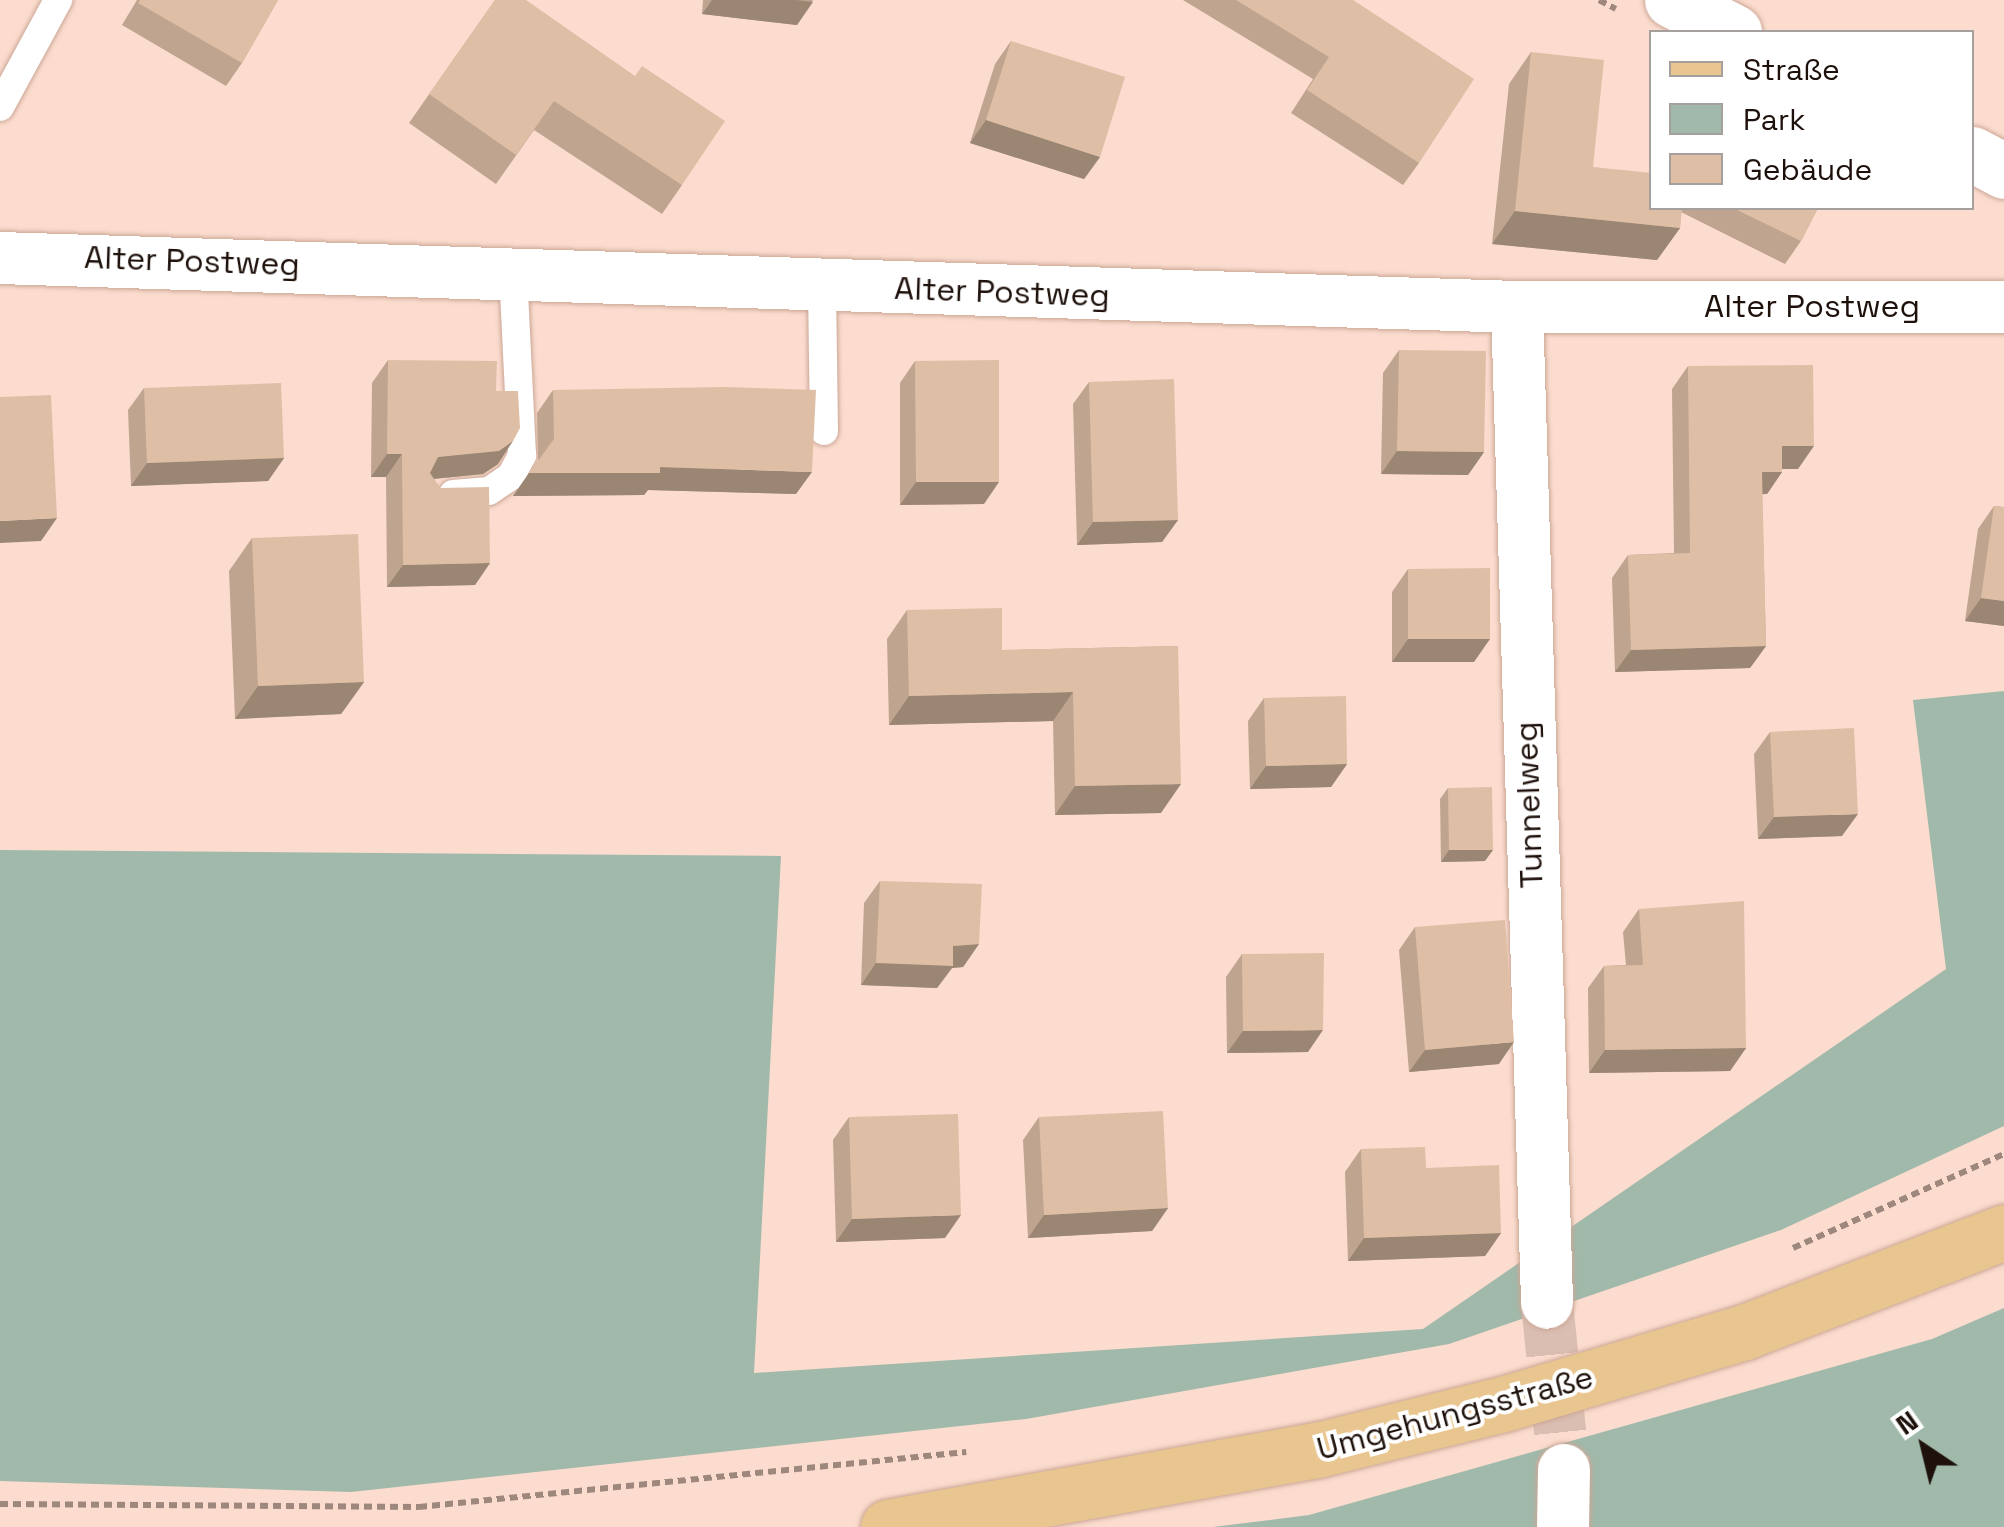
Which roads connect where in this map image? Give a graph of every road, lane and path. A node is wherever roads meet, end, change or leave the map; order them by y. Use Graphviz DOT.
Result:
graph roads {
  1 [pos="58,0"];
  2 [pos="0,107"];
  3 [pos="1974,155"];
  4 [pos="2004,171"];
  5 [pos="0,258"];
  6 [pos="512,273"];
  7 [pos="822,287"];
  8 [pos="1517,307"];
  9 [pos="2004,307"];
  10 [pos="824,431"];
  11 [pos="431,495"];
  12 [pos="2004,1154"];
  13 [pos="2004,1232"];
  14 [pos="1789,1250"];
  15 [pos="1547,1304"];
  16 [pos="985,1450"];
  17 [pos="1564,1470"];
  18 [pos="0,1504"];
  19 [pos="888,1527"];
  20 [pos="1563,1527"];
  1 -- 2 [label="lane"];
  3 -- 4 [label="street"];
  5 -- 6 [label="street, Alter Postweg"];
  6 -- 7 [label="street, Alter Postweg"];
  6 -- 11 [label="lane"];
  7 -- 8 [label="street, Alter Postweg"];
  7 -- 10 [label="lane"];
  8 -- 9 [label="street, Alter Postweg"];
  8 -- 15 [label="street, Tunnelweg"];
  12 -- 14 [label="path"];
  13 -- 19 [label="main road, Umgehungsstraße"];
  16 -- 18 [label="path"];
  17 -- 20 [label="street"];
}
